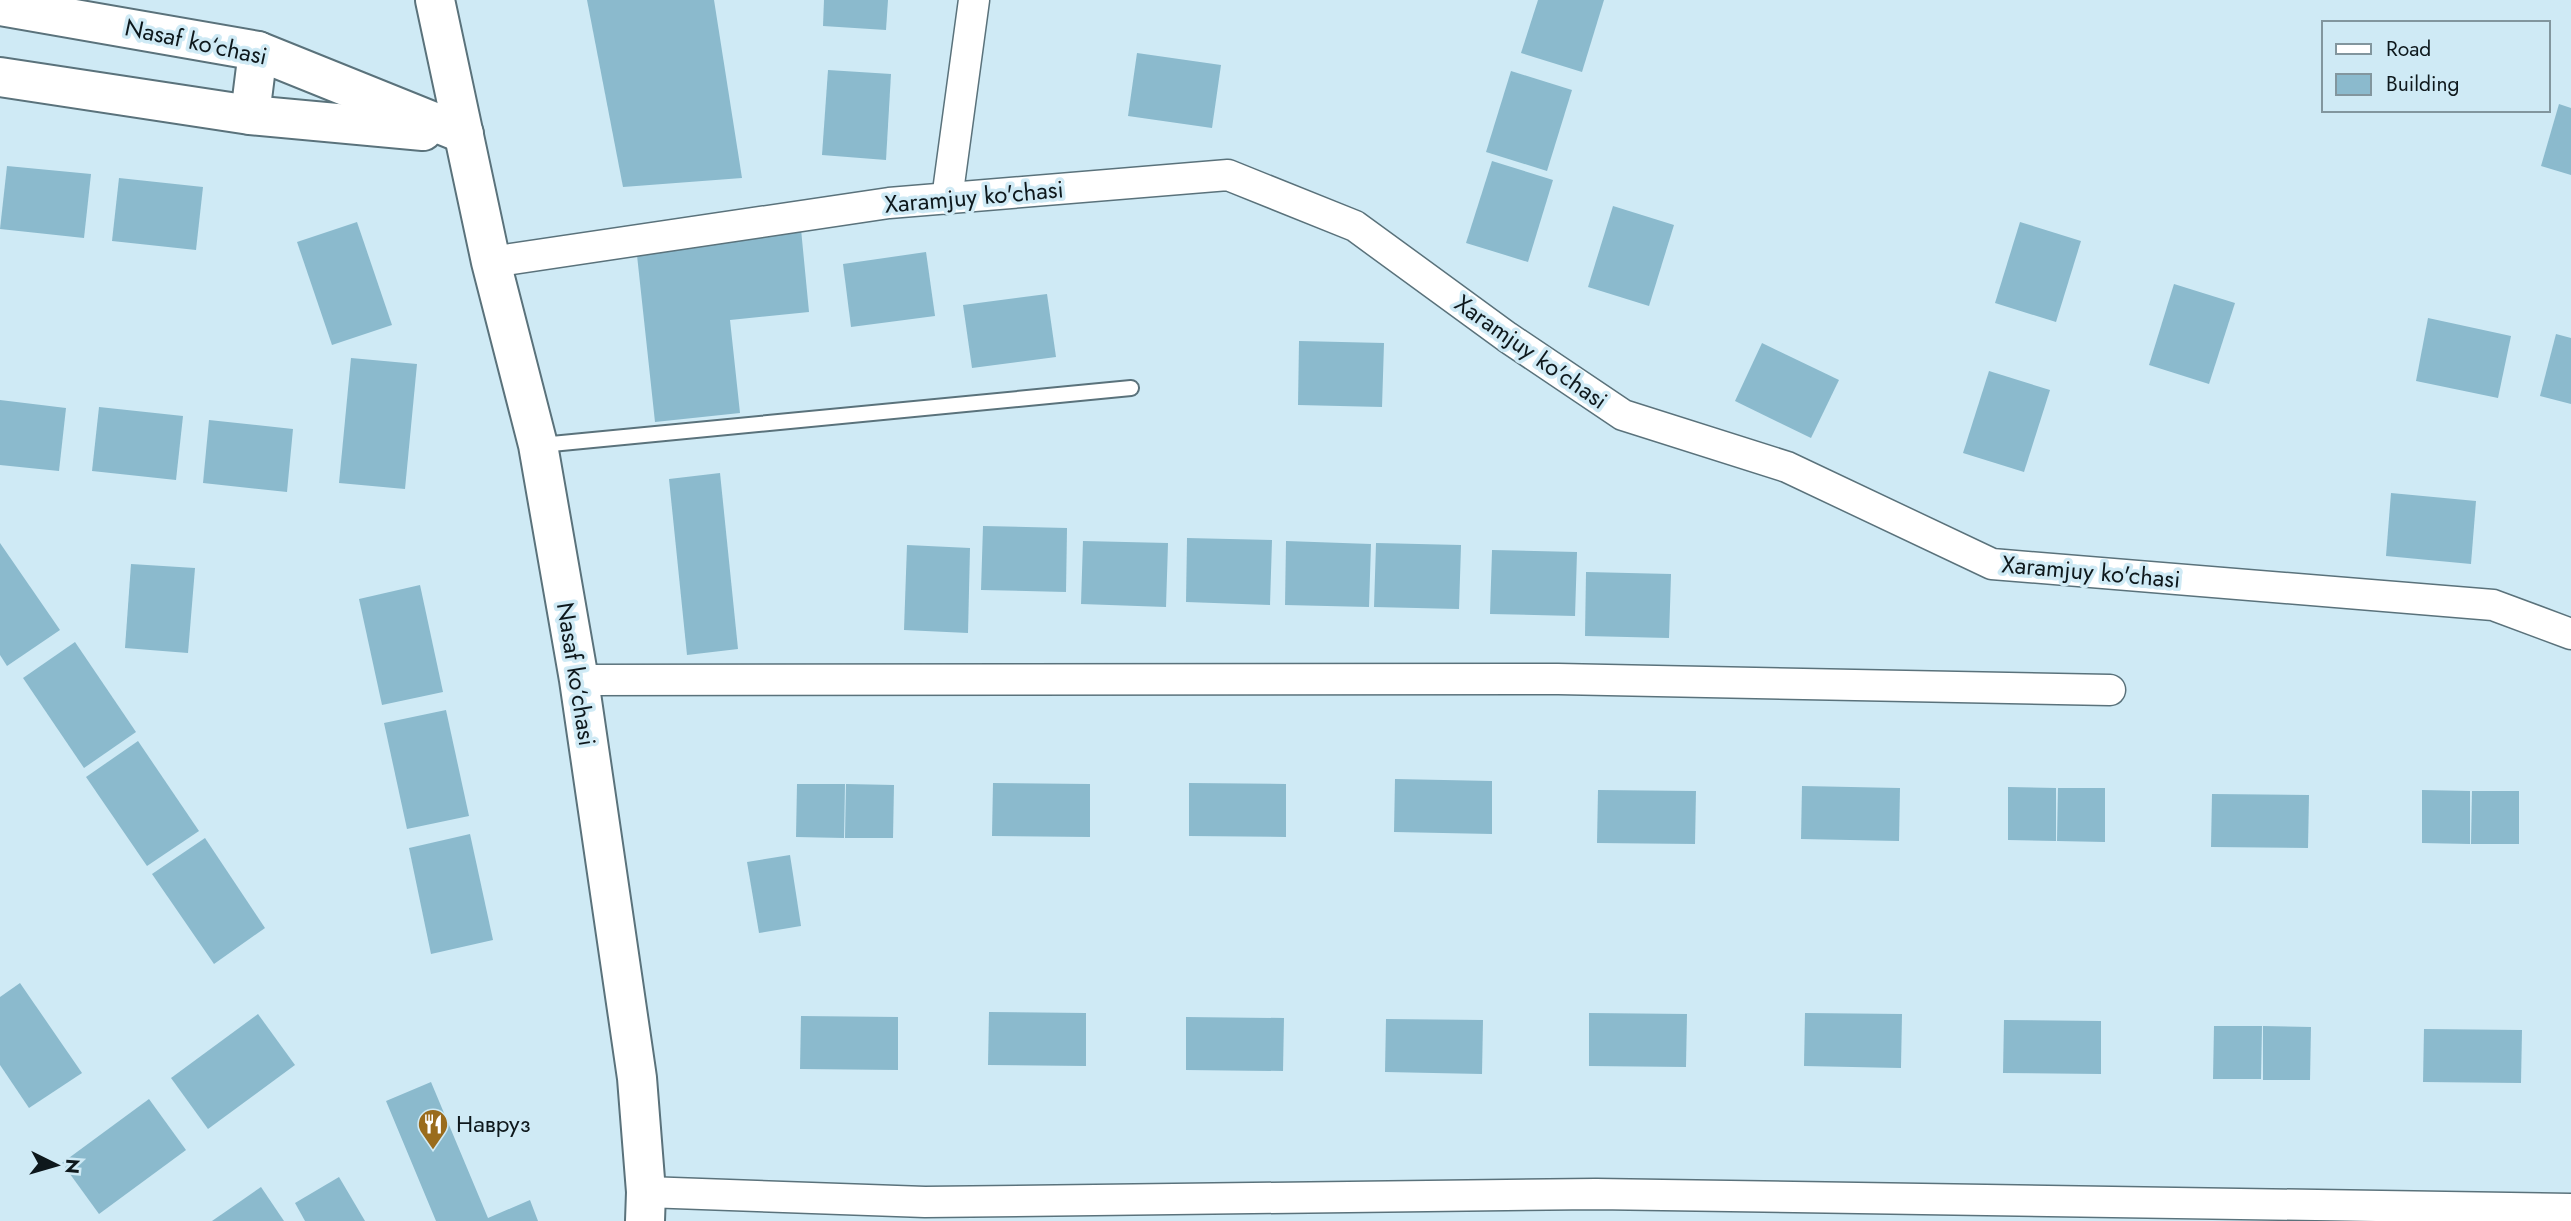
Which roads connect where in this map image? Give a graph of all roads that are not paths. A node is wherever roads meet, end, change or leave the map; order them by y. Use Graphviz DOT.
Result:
graph roads {
  1 [pos="435,0"];
  2 [pos="974,0"];
  3 [pos="0,6"];
  4 [pos="258,51"];
  5 [pos="0,77"];
  6 [pos="250,115"];
  7 [pos="464,134"];
  8 [pos="947,199"];
  9 [pos="491,262"];
  10 [pos="1131,388"];
  11 [pos="538,445"];
  12 [pos="2571,634"];
  13 [pos="579,680"];
  14 [pos="2110,690"];
  15 [pos="645,1206"];
  16 [pos="2571,1209"];
  17 [pos="925,1211"];
  1 -- 7 [label="main road"];
  2 -- 8 [label="street"];
  3 -- 4 [label="main road, Nasaf ko‘chasi"];
  4 -- 6 [label="main road"];
  4 -- 7 [label="main road, Nasaf ko‘chasi"];
  5 -- 6 [label="main road"];
  6 -- 7 [label="main road"];
  7 -- 9 [label="main road, Nasaf ko‘chasi"];
  8 -- 9 [label="street, Xaramjuy ko'chasi"];
  8 -- 12 [label="street, Xaramjuy ko'chasi"];
  9 -- 11 [label="main road, Nasaf ko‘chasi"];
  10 -- 11 [label="lane"];
  11 -- 13 [label="main road, Nasaf ko‘chasi"];
  13 -- 14 [label="street"];
  13 -- 15 [label="main road, Nasaf ko‘chasi"];
  15 -- 17 [label="street"];
  16 -- 17 [label="street"];
}
